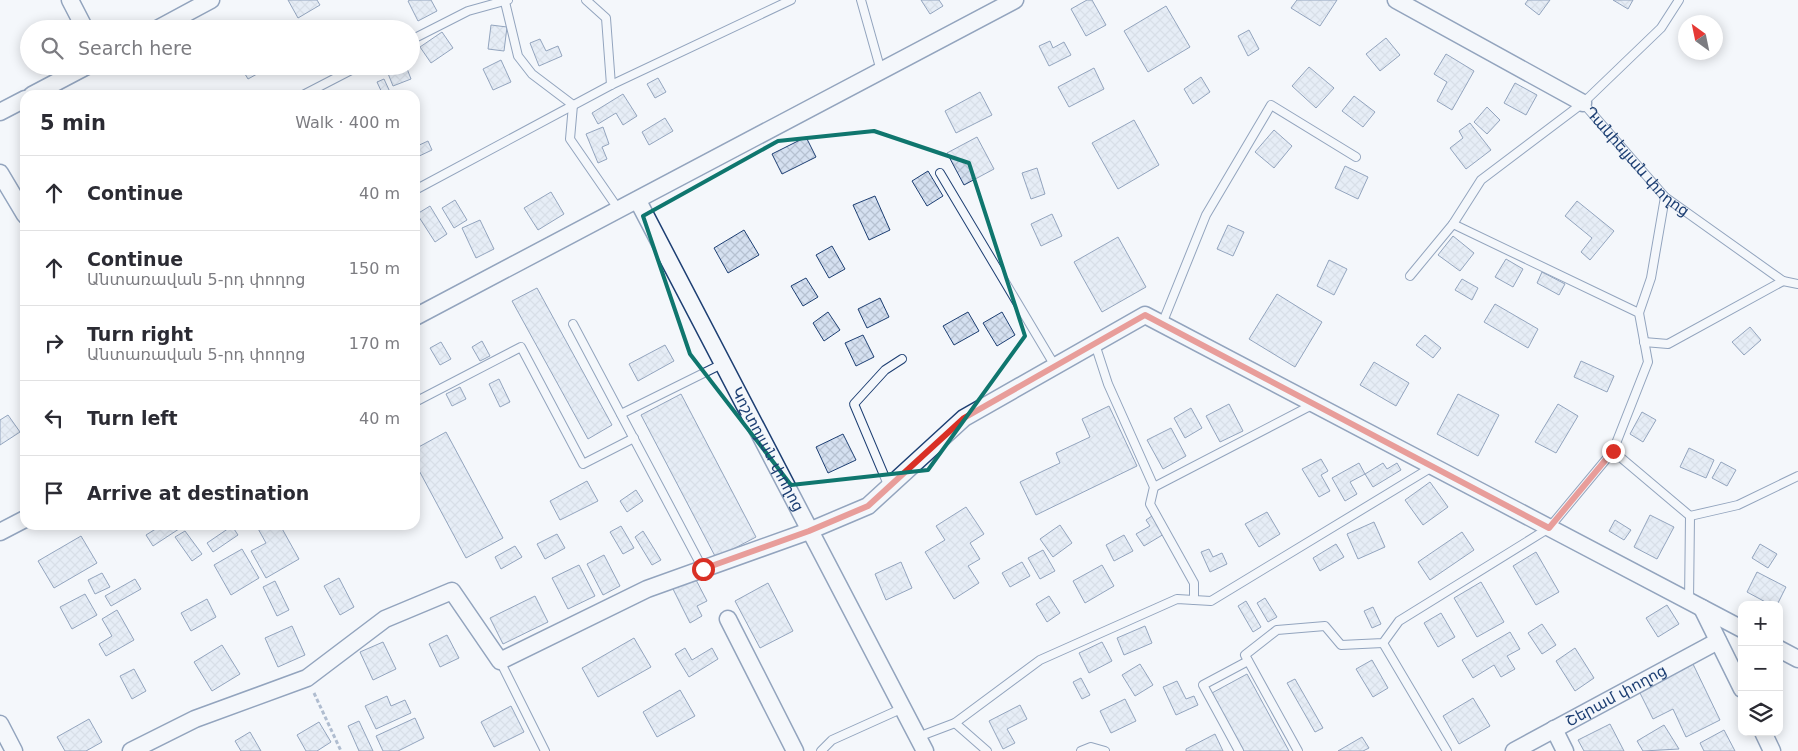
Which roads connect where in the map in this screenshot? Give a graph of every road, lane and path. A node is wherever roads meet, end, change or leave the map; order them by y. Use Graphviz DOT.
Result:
graph roads {
  1 [pos="70,0"];
  2 [pos="211,0"];
  3 [pos="586,0"];
  4 [pos="791,0"];
  5 [pos="861,0"];
  6 [pos="1015,0"];
  7 [pos="1396,0"];
  8 [pos="1679,0"];
  9 [pos="506,1"];
  10 [pos="80,20"];
  11 [pos="174,20"];
  12 [pos="420,35"];
  13 [pos="882,71"];
  14 [pos="70,75"];
  15 [pos="341,75"];
  16 [pos="611,85"];
  17 [pos="41,90"];
  18 [pos="312,90"];
  19 [pos="20,102"];
  20 [pos="1583,103"];
  21 [pos="573,105"];
  22 [pos="0,112"];
  23 [pos="1356,157"];
  24 [pos="0,173"];
  25 [pos="940,173"];
  26 [pos="420,187"];
  27 [pos="1665,197"];
  28 [pos="638,201"];
  29 [pos="20,207"];
  30 [pos="620,211"];
  31 [pos="1453,224"];
  32 [pos="1410,276"];
  33 [pos="1783,281"];
  34 [pos="1798,284"];
  35 [pos="1639,313"];
  36 [pos="420,314"];
  37 [pos="573,324"];
  38 [pos="1162,324"];
  39 [pos="1644,342"];
  40 [pos="1095,344"];
  41 [pos="902,359"];
  42 [pos="722,364"];
  43 [pos="1055,366"];
  44 [pos="420,399"];
  45 [pos="1314,404"];
  46 [pos="621,414"];
  47 [pos="634,438"];
  48 [pos="1613,451"];
  49 [pos="1433,467"];
  50 [pos="1798,476"];
  51 [pos="889,487"];
  52 [pos="1154,487"];
  53 [pos="1690,516"];
  54 [pos="20,522"];
  55 [pos="1549,528"];
  56 [pos="809,531"];
  57 [pos="0,532"];
  58 [pos="703,569"];
  59 [pos="1194,600"];
  60 [pos="1696,605"];
  61 [pos="728,619"];
  62 [pos="1738,627"];
  63 [pos="1718,641"];
  64 [pos="1383,643"];
  65 [pos="1783,651"];
  66 [pos="1798,659"];
  67 [pos="500,661"];
  68 [pos="1248,661"];
  69 [pos="307,678"];
  70 [pos="1738,681"];
  71 [pos="903,708"];
  72 [pos="956,723"];
  73 [pos="0,724"];
  74 [pos="1554,729"];
  75 [pos="1765,736"];
  76 [pos="921,744"];
  77 [pos="14,751"];
  78 [pos="131,751"];
  79 [pos="341,751"];
  80 [pos="545,751"];
  81 [pos="795,751"];
  82 [pos="821,751"];
  83 [pos="986,751"];
  84 [pos="1081,751"];
  85 [pos="1105,751"];
  86 [pos="1239,751"];
  87 [pos="1298,751"];
  88 [pos="1448,751"];
  89 [pos="1514,751"];
  90 [pos="1565,751"];
  91 [pos="1772,751"];
  1 -- 10 [label="street"];
  2 -- 11 [label="street"];
  3 -- 16 [label="lane"];
  4 -- 16 [label="lane"];
  5 -- 13 [label="lane"];
  6 -- 13 [label="street"];
  7 -- 20 [label="street, Դանիելյան փողոց"];
  8 -- 20 [label="lane"];
  9 -- 12 [label="lane"];
  9 -- 21 [label="lane"];
  13 -- 28 [label="street"];
  14 -- 17 [label="street"];
  15 -- 18 [label="lane"];
  16 -- 21 [label="lane"];
  19 -- 22 [label="street"];
  20 -- 27 [label="lane, Դանիելյան փողոց"];
  20 -- 31 [label="lane"];
  21 -- 26 [label="lane"];
  21 -- 30 [label="lane"];
  23 -- 38 [label="lane"];
  24 -- 29 [label="street"];
  25 -- 43 [label="lane"];
  27 -- 33 [label="lane, Դանիելյան փողոց"];
  27 -- 35 [label="lane"];
  28 -- 30 [label="street"];
  28 -- 42 [label="street, Կոշտոյան փողոց"];
  30 -- 36 [label="street"];
  31 -- 32 [label="lane"];
  31 -- 35 [label="lane"];
  33 -- 34 [label="lane, Դանիելյան փողոց"];
  33 -- 39 [label="lane"];
  35 -- 39 [label="lane"];
  37 -- 46 [label="lane"];
  38 -- 40 [label="street"];
  38 -- 45 [label="street"];
  39 -- 48 [label="lane"];
  40 -- 43 [label="street"];
  40 -- 52 [label="lane"];
  41 -- 51 [label="lane"];
  42 -- 46 [label="lane"];
  42 -- 56 [label="street, Կոշտոյան փողոց"];
  43 -- 51 [label="street"];
  44 -- 47 [label="lane"];
  45 -- 49 [label="street"];
  45 -- 52 [label="lane"];
  46 -- 47 [label="lane"];
  47 -- 58 [label="lane"];
  48 -- 53 [label="lane"];
  48 -- 55 [label="lane"];
  49 -- 55 [label="street"];
  49 -- 59 [label="lane"];
  50 -- 53 [label="lane"];
  51 -- 56 [label="street"];
  52 -- 59 [label="lane"];
  53 -- 60 [label="lane"];
  54 -- 57 [label="street"];
  55 -- 60 [label="street"];
  55 -- 64 [label="lane"];
  56 -- 58 [label="street"];
  56 -- 71 [label="street, Կոշտոյան փողոց"];
  58 -- 67 [label="street"];
  59 -- 72 [label="lane"];
  60 -- 62 [label="street"];
  60 -- 63 [label="street"];
  61 -- 81 [label="street"];
  63 -- 70 [label="street"];
  63 -- 74 [label="street, Շերամ փողոց"];
  64 -- 68 [label="lane"];
  64 -- 88 [label="lane"];
  65 -- 66 [label="street"];
  67 -- 69 [label="street"];
  67 -- 80 [label="lane"];
  68 -- 86 [label="lane"];
  68 -- 87 [label="lane"];
  69 -- 78 [label="street"];
  69 -- 79 [label="path"];
  71 -- 76 [label="street, Կոշտոյան փողոց"];
  71 -- 82 [label="lane"];
  72 -- 76 [label="lane"];
  72 -- 83 [label="lane"];
  73 -- 77 [label="street"];
  74 -- 89 [label="street, Շերամ փողոց"];
  74 -- 90 [label="street"];
  75 -- 91 [label="street"];
  84 -- 85 [label="lane"];
}
